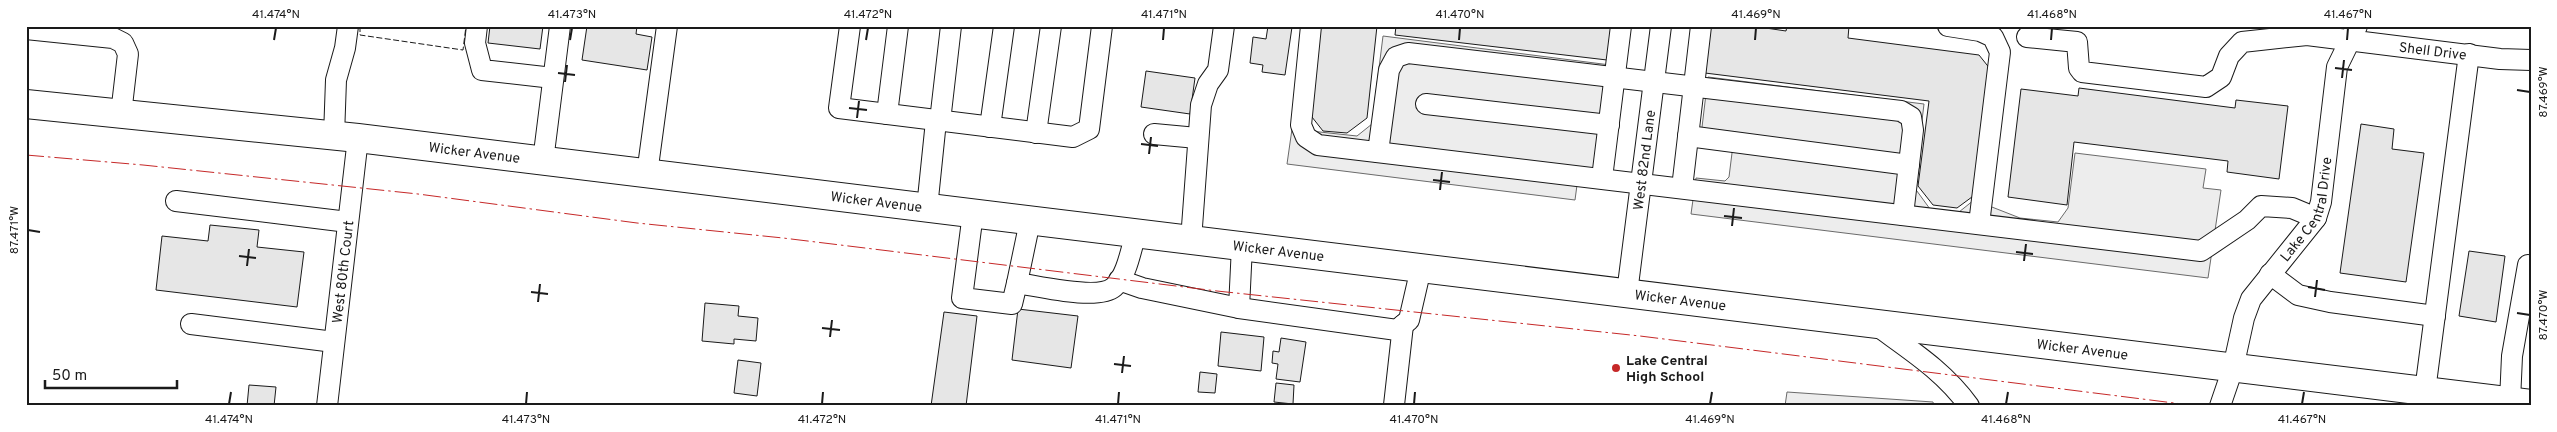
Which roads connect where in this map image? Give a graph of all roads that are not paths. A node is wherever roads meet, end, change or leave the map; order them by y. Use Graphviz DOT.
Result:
graph roads {
  1 [pos="348,26"];
  2 [pos="477,26"];
  3 [pos="560,26"];
  4 [pos="667,26"];
  5 [pos="850,26"];
  6 [pos="898,26"];
  7 [pos="951,26"];
  8 [pos="1004,26"];
  9 [pos="1051,26"];
  10 [pos="1102,26"];
  11 [pos="1224,26"];
  12 [pos="1311,26"];
  13 [pos="1621,26"];
  14 [pos="1661,26"];
  15 [pos="1701,26"];
  16 [pos="1948,26"];
  17 [pos="26,29"];
  18 [pos="2353,33"];
  19 [pos="123,35"];
  20 [pos="2027,37"];
  21 [pos="2469,54"];
  22 [pos="2531,60"];
  23 [pos="1615,77"];
  24 [pos="553,78"];
  25 [pos="1654,81"];
  26 [pos="1694,86"];
  27 [pos="26,104"];
  28 [pos="1426,104"];
  29 [pos="121,114"];
  30 [pos="887,114"];
  31 [pos="938,121"];
  32 [pos="1609,125"];
  33 [pos="990,127"];
  34 [pos="1036,133"];
  35 [pos="1154,134"];
  36 [pos="1688,136"];
  37 [pos="346,137"];
  38 [pos="1197,138"];
  39 [pos="1378,152"];
  40 [pos="543,161"];
  41 [pos="1909,165"];
  42 [pos="647,174"];
  43 [pos="1602,178"];
  44 [pos="1641,183"];
  45 [pos="1682,188"];
  46 [pos="176,201"];
  47 [pos="927,208"];
  48 [pos="973,214"];
  49 [pos="1903,215"];
  50 [pos="2316,218"];
  51 [pos="1030,220"];
  52 [pos="348,222"];
  53 [pos="1979,224"];
  54 [pos="1136,233"];
  55 [pos="1191,240"];
  56 [pos="1242,246"];
  57 [pos="2528,265"];
  58 [pos="1421,268"];
  59 [pos="2270,274"];
  60 [pos="1119,280"];
  61 [pos="1017,283"];
  62 [pos="1627,293"];
  63 [pos="1239,308"];
  64 [pos="2435,316"];
  65 [pos="191,324"];
  66 [pos="1875,324"];
  67 [pos="1403,325"];
  68 [pos="334,342"];
  69 [pos="2233,368"];
  70 [pos="2425,391"];
  71 [pos="2520,403"];
  72 [pos="1394,405"];
  73 [pos="327,406"];
  74 [pos="1969,406"];
  75 [pos="2220,406"];
  76 [pos="2236,406"];
  1 -- 37 [label="street, West 80th Court"];
  2 -- 24 [label="street"];
  3 -- 24 [label="street"];
  4 -- 42 [label="street"];
  5 -- 30 [label="street"];
  6 -- 30 [label="street"];
  7 -- 31 [label="street"];
  8 -- 33 [label="street"];
  9 -- 34 [label="street"];
  10 -- 34 [label="street"];
  11 -- 38 [label="street"];
  12 -- 39 [label="street"];
  13 -- 23 [label="street"];
  14 -- 25 [label="street, West 82nd Lane"];
  15 -- 26 [label="street"];
  16 -- 53 [label="street"];
  17 -- 19 [label="street"];
  18 -- 20 [label="street, Shell Drive"];
  18 -- 21 [label="street, Shell Drive"];
  18 -- 50 [label="street, Lake Central Drive"];
  19 -- 29 [label="street"];
  21 -- 22 [label="street, Shell Drive"];
  21 -- 64 [label="street"];
  23 -- 25 [label="street"];
  23 -- 32 [label="street"];
  23 -- 39 [label="street"];
  24 -- 40 [label="street"];
  25 -- 26 [label="street"];
  25 -- 44 [label="street, West 82nd Lane"];
  26 -- 36 [label="street"];
  26 -- 41 [label="street"];
  27 -- 29 [label="highway, Wicker Avenue"];
  28 -- 32 [label="street"];
  29 -- 37 [label="highway, Wicker Avenue"];
  30 -- 31 [label="street"];
  31 -- 33 [label="street"];
  31 -- 47 [label="street"];
  32 -- 43 [label="street"];
  33 -- 34 [label="street"];
  35 -- 38 [label="street"];
  36 -- 41 [label="street"];
  36 -- 45 [label="street"];
  37 -- 40 [label="highway, Wicker Avenue"];
  37 -- 52 [label="street, West 80th Court"];
  38 -- 55 [label="street"];
  39 -- 43 [label="street"];
  40 -- 42 [label="highway, Wicker Avenue"];
  41 -- 49 [label="street"];
  42 -- 47 [label="highway, Wicker Avenue"];
  43 -- 44 [label="street"];
  44 -- 45 [label="street"];
  44 -- 62 [label="street, West 82nd Lane"];
  45 -- 49 [label="street"];
  46 -- 52 [label="street"];
  47 -- 48 [label="highway, Wicker Avenue"];
  48 -- 51 [label="highway, Wicker Avenue"];
  48 -- 61 [label="street"];
  49 -- 53 [label="street"];
  50 -- 53 [label="street"];
  50 -- 59 [label="street, Lake Central Drive"];
  51 -- 54 [label="highway, Wicker Avenue"];
  51 -- 61 [label="street"];
  52 -- 68 [label="street, West 80th Court"];
  54 -- 55 [label="highway, Wicker Avenue"];
  54 -- 60 [label="street"];
  55 -- 56 [label="highway, Wicker Avenue"];
  56 -- 58 [label="highway, Wicker Avenue"];
  56 -- 63 [label="street"];
  57 -- 71 [label="street"];
  58 -- 62 [label="highway, Wicker Avenue"];
  58 -- 67 [label="street"];
  59 -- 64 [label="street"];
  59 -- 69 [label="street, Lake Central Drive"];
  60 -- 61 [label="street"];
  60 -- 63 [label="street"];
  62 -- 66 [label="highway, Wicker Avenue"];
  63 -- 67 [label="street"];
  64 -- 70 [label="street"];
  65 -- 68 [label="street"];
  66 -- 69 [label="highway, Wicker Avenue"];
  66 -- 74 [label="street"];
  67 -- 72 [label="street"];
  68 -- 73 [label="street, West 80th Court"];
  69 -- 70 [label="highway, Wicker Avenue"];
  69 -- 75 [label="street"];
  69 -- 76 [label="street"];
  70 -- 71 [label="highway, Wicker Avenue"];
}
